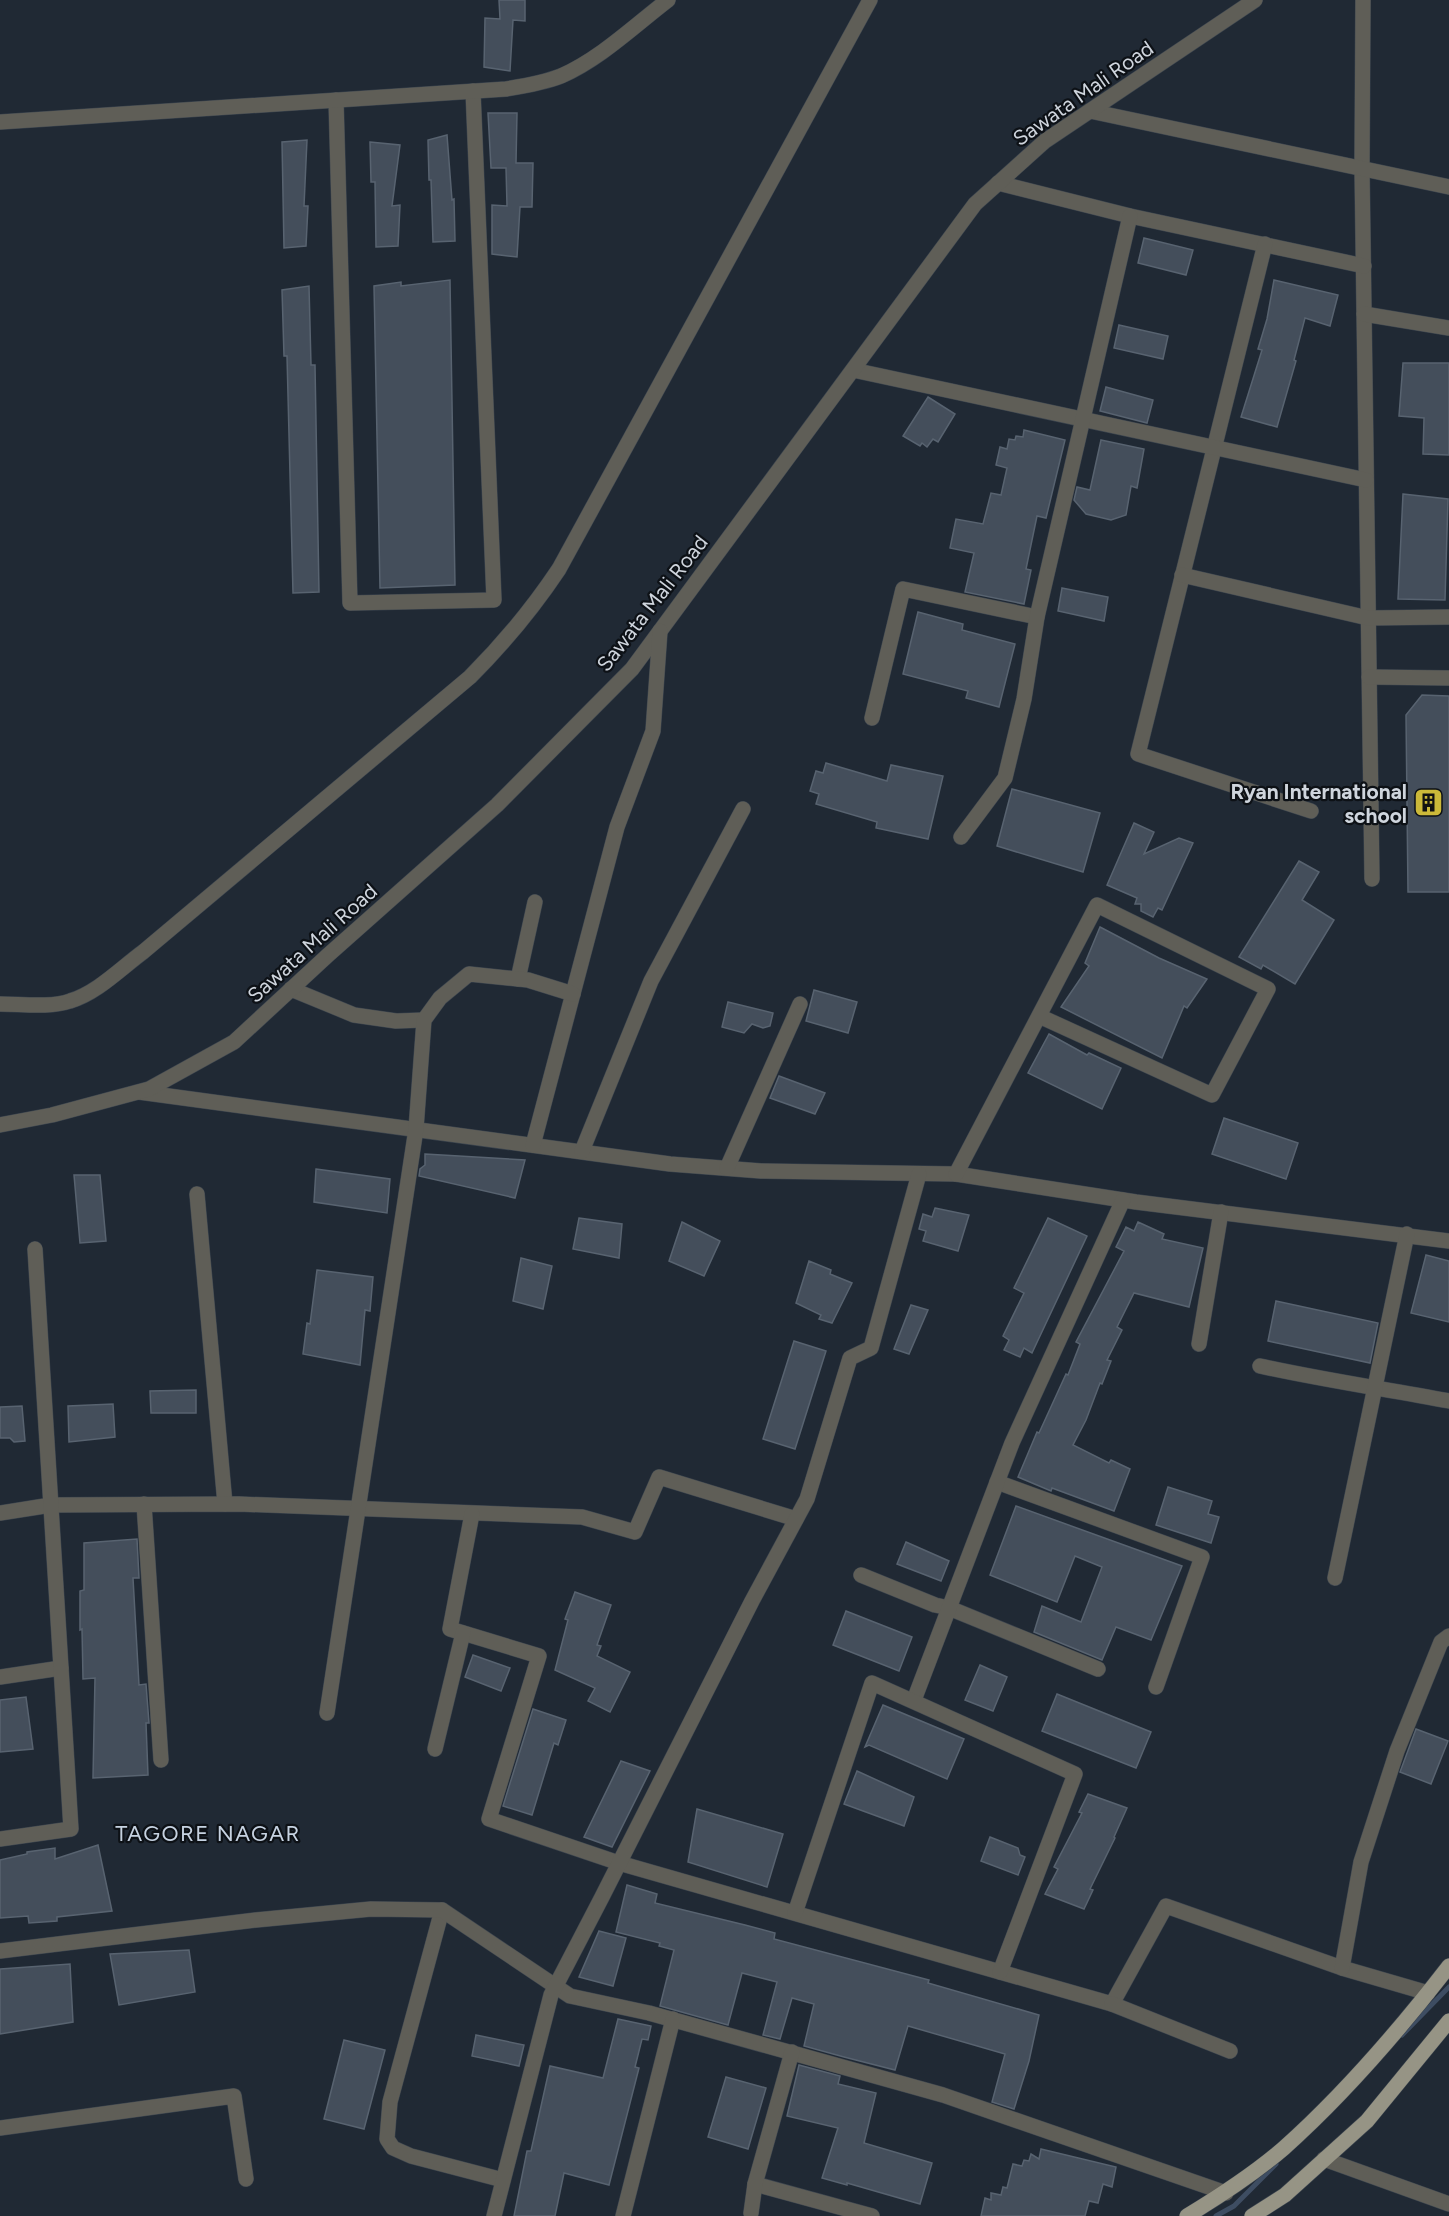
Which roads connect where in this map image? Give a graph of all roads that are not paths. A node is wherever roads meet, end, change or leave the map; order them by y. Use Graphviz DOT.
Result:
graph roads {
  1 [pos="668,0"];
  2 [pos="870,0"];
  3 [pos="1255,0"];
  4 [pos="1363,0"];
  5 [pos="473,91"];
  6 [pos="336,100"];
  7 [pos="1090,111"];
  8 [pos="0,122"];
  9 [pos="1362,168"];
  10 [pos="998,183"];
  11 [pos="1449,187"];
  12 [pos="1130,216"];
  13 [pos="1265,244"];
  14 [pos="1364,266"];
  15 [pos="1364,314"];
  16 [pos="1449,328"];
  17 [pos="853,370"];
  18 [pos="1082,420"];
  19 [pos="1214,447"];
  20 [pos="1366,480"];
  21 [pos="1182,575"];
  22 [pos="1037,617"];
  23 [pos="1449,617"];
  24 [pos="1368,618"];
  25 [pos="660,631"];
  26 [pos="1369,677"];
  27 [pos="1449,678"];
  28 [pos="872,718"];
  29 [pos="743,808"];
  30 [pos="1311,811"];
  31 [pos="961,837"];
  32 [pos="1372,879"];
  33 [pos="535,902"];
  34 [pos="518,979"];
  35 [pos="291,989"];
  36 [pos="573,994"];
  37 [pos="0,1004"];
  38 [pos="800,1004"];
  39 [pos="1039,1016"];
  40 [pos="424,1020"];
  41 [pos="136,1092"];
  42 [pos="0,1125"];
  43 [pos="416,1129"];
  44 [pos="534,1145"];
  45 [pos="582,1151"];
  46 [pos="727,1168"];
  47 [pos="919,1174"];
  48 [pos="956,1174"];
  49 [pos="197,1194"];
  50 [pos="1123,1200"];
  51 [pos="1221,1212"];
  52 [pos="1407,1234"];
  53 [pos="1449,1240"];
  54 [pos="35,1250"];
  55 [pos="1199,1344"];
  56 [pos="1260,1366"];
  57 [pos="1374,1386"];
  58 [pos="1449,1401"];
  59 [pos="997,1482"];
  60 [pos="144,1504"];
  61 [pos="225,1504"];
  62 [pos="51,1505"];
  63 [pos="358,1509"];
  64 [pos="0,1513"];
  65 [pos="472,1514"];
  66 [pos="796,1519"];
  67 [pos="861,1575"];
  68 [pos="1335,1578"];
  69 [pos="949,1608"];
  70 [pos="464,1633"];
  71 [pos="1449,1636"];
  72 [pos="61,1668"];
  73 [pos="1098,1669"];
  74 [pos="0,1677"];
  75 [pos="1156,1687"];
  76 [pos="914,1700"];
  77 [pos="327,1713"];
  78 [pos="435,1749"];
  79 [pos="161,1760"];
  80 [pos="0,1839"];
  81 [pos="620,1863"];
  82 [pos="442,1910"];
  83 [pos="795,1913"];
  84 [pos="0,1951"];
  85 [pos="1342,1968"];
  86 [pos="1000,1972"];
  87 [pos="1447,1974"];
  88 [pos="554,1986"];
  89 [pos="1428,1993"];
  90 [pos="1112,2004"];
  91 [pos="673,2019"];
  92 [pos="1449,2021"];
  93 [pos="1230,2051"];
  94 [pos="792,2052"];
  95 [pos="0,2128"];
  96 [pos="1324,2159"];
  97 [pos="246,2180"];
  98 [pos="503,2180"];
  99 [pos="754,2184"];
  100 [pos="1226,2193"];
  101 [pos="1449,2204"];
  102 [pos="751,2213"];
  103 [pos="494,2216"];
  104 [pos="622,2216"];
  105 [pos="872,2216"];
  106 [pos="1187,2216"];
  107 [pos="1252,2216"];
  1 -- 5 [label="street"];
  2 -- 37 [label="street"];
  3 -- 7 [label="street, Sawata Mali Road"];
  4 -- 9 [label="street"];
  5 -- 6 [label="street"];
  5 -- 6 [label="street"];
  6 -- 8 [label="street"];
  7 -- 9 [label="street"];
  7 -- 10 [label="street, Sawata Mali Road"];
  9 -- 11 [label="street"];
  9 -- 14 [label="street"];
  10 -- 12 [label="street"];
  10 -- 17 [label="street, Sawata Mali Road"];
  12 -- 13 [label="street"];
  12 -- 18 [label="street"];
  13 -- 14 [label="street"];
  13 -- 19 [label="street"];
  14 -- 15 [label="street"];
  15 -- 16 [label="street"];
  15 -- 20 [label="street"];
  17 -- 18 [label="street"];
  17 -- 25 [label="street, Sawata Mali Road"];
  18 -- 19 [label="street"];
  18 -- 22 [label="street"];
  19 -- 20 [label="street"];
  19 -- 21 [label="street"];
  20 -- 24 [label="street"];
  21 -- 24 [label="street"];
  21 -- 30 [label="street"];
  22 -- 28 [label="street"];
  22 -- 31 [label="street"];
  23 -- 24 [label="street"];
  24 -- 26 [label="street"];
  25 -- 35 [label="street, Sawata Mali Road"];
  25 -- 36 [label="street"];
  26 -- 27 [label="street"];
  26 -- 32 [label="street"];
  29 -- 45 [label="street"];
  33 -- 34 [label="street"];
  34 -- 36 [label="street"];
  34 -- 40 [label="street"];
  35 -- 40 [label="street"];
  35 -- 41 [label="street, Sawata Mali Road"];
  36 -- 44 [label="street"];
  38 -- 46 [label="street"];
  39 -- 39 [label="street"];
  39 -- 48 [label="street"];
  40 -- 43 [label="street"];
  41 -- 42 [label="street, Sawata Mali Road"];
  41 -- 43 [label="street"];
  43 -- 44 [label="street"];
  43 -- 63 [label="street"];
  44 -- 45 [label="street"];
  45 -- 46 [label="street"];
  46 -- 47 [label="street"];
  47 -- 48 [label="street"];
  47 -- 66 [label="street"];
  48 -- 50 [label="street"];
  49 -- 61 [label="street"];
  50 -- 51 [label="street"];
  50 -- 59 [label="street"];
  51 -- 52 [label="street"];
  51 -- 55 [label="street"];
  52 -- 53 [label="street"];
  52 -- 57 [label="street"];
  54 -- 62 [label="street"];
  56 -- 57 [label="street"];
  57 -- 58 [label="street"];
  57 -- 68 [label="street"];
  59 -- 69 [label="street"];
  59 -- 75 [label="street"];
  60 -- 61 [label="street"];
  60 -- 62 [label="street"];
  60 -- 79 [label="street"];
  61 -- 63 [label="street"];
  62 -- 64 [label="street"];
  62 -- 72 [label="street"];
  63 -- 65 [label="street"];
  63 -- 77 [label="street"];
  65 -- 66 [label="street"];
  65 -- 70 [label="street"];
  66 -- 81 [label="street"];
  67 -- 69 [label="street"];
  69 -- 73 [label="street"];
  69 -- 76 [label="street"];
  70 -- 78 [label="street"];
  70 -- 81 [label="street"];
  71 -- 85 [label="street"];
  72 -- 74 [label="street"];
  72 -- 80 [label="street"];
  76 -- 83 [label="street"];
  76 -- 86 [label="street"];
  81 -- 83 [label="street"];
  81 -- 88 [label="street"];
  82 -- 84 [label="street"];
  82 -- 88 [label="street"];
  82 -- 98 [label="street"];
  83 -- 86 [label="street"];
  85 -- 89 [label="street"];
  85 -- 90 [label="street"];
  86 -- 90 [label="street"];
  87 -- 89 [label="main road"];
  88 -- 91 [label="street"];
  88 -- 98 [label="street"];
  89 -- 100 [label="main road"];
  90 -- 93 [label="street"];
  91 -- 94 [label="street"];
  91 -- 104 [label="street"];
  92 -- 96 [label="main road"];
  94 -- 99 [label="street"];
  94 -- 100 [label="street"];
  95 -- 97 [label="street"];
  96 -- 101 [label="street"];
  96 -- 107 [label="main road"];
  98 -- 103 [label="street"];
  99 -- 102 [label="street"];
  99 -- 105 [label="street"];
  100 -- 106 [label="main road"];
}
